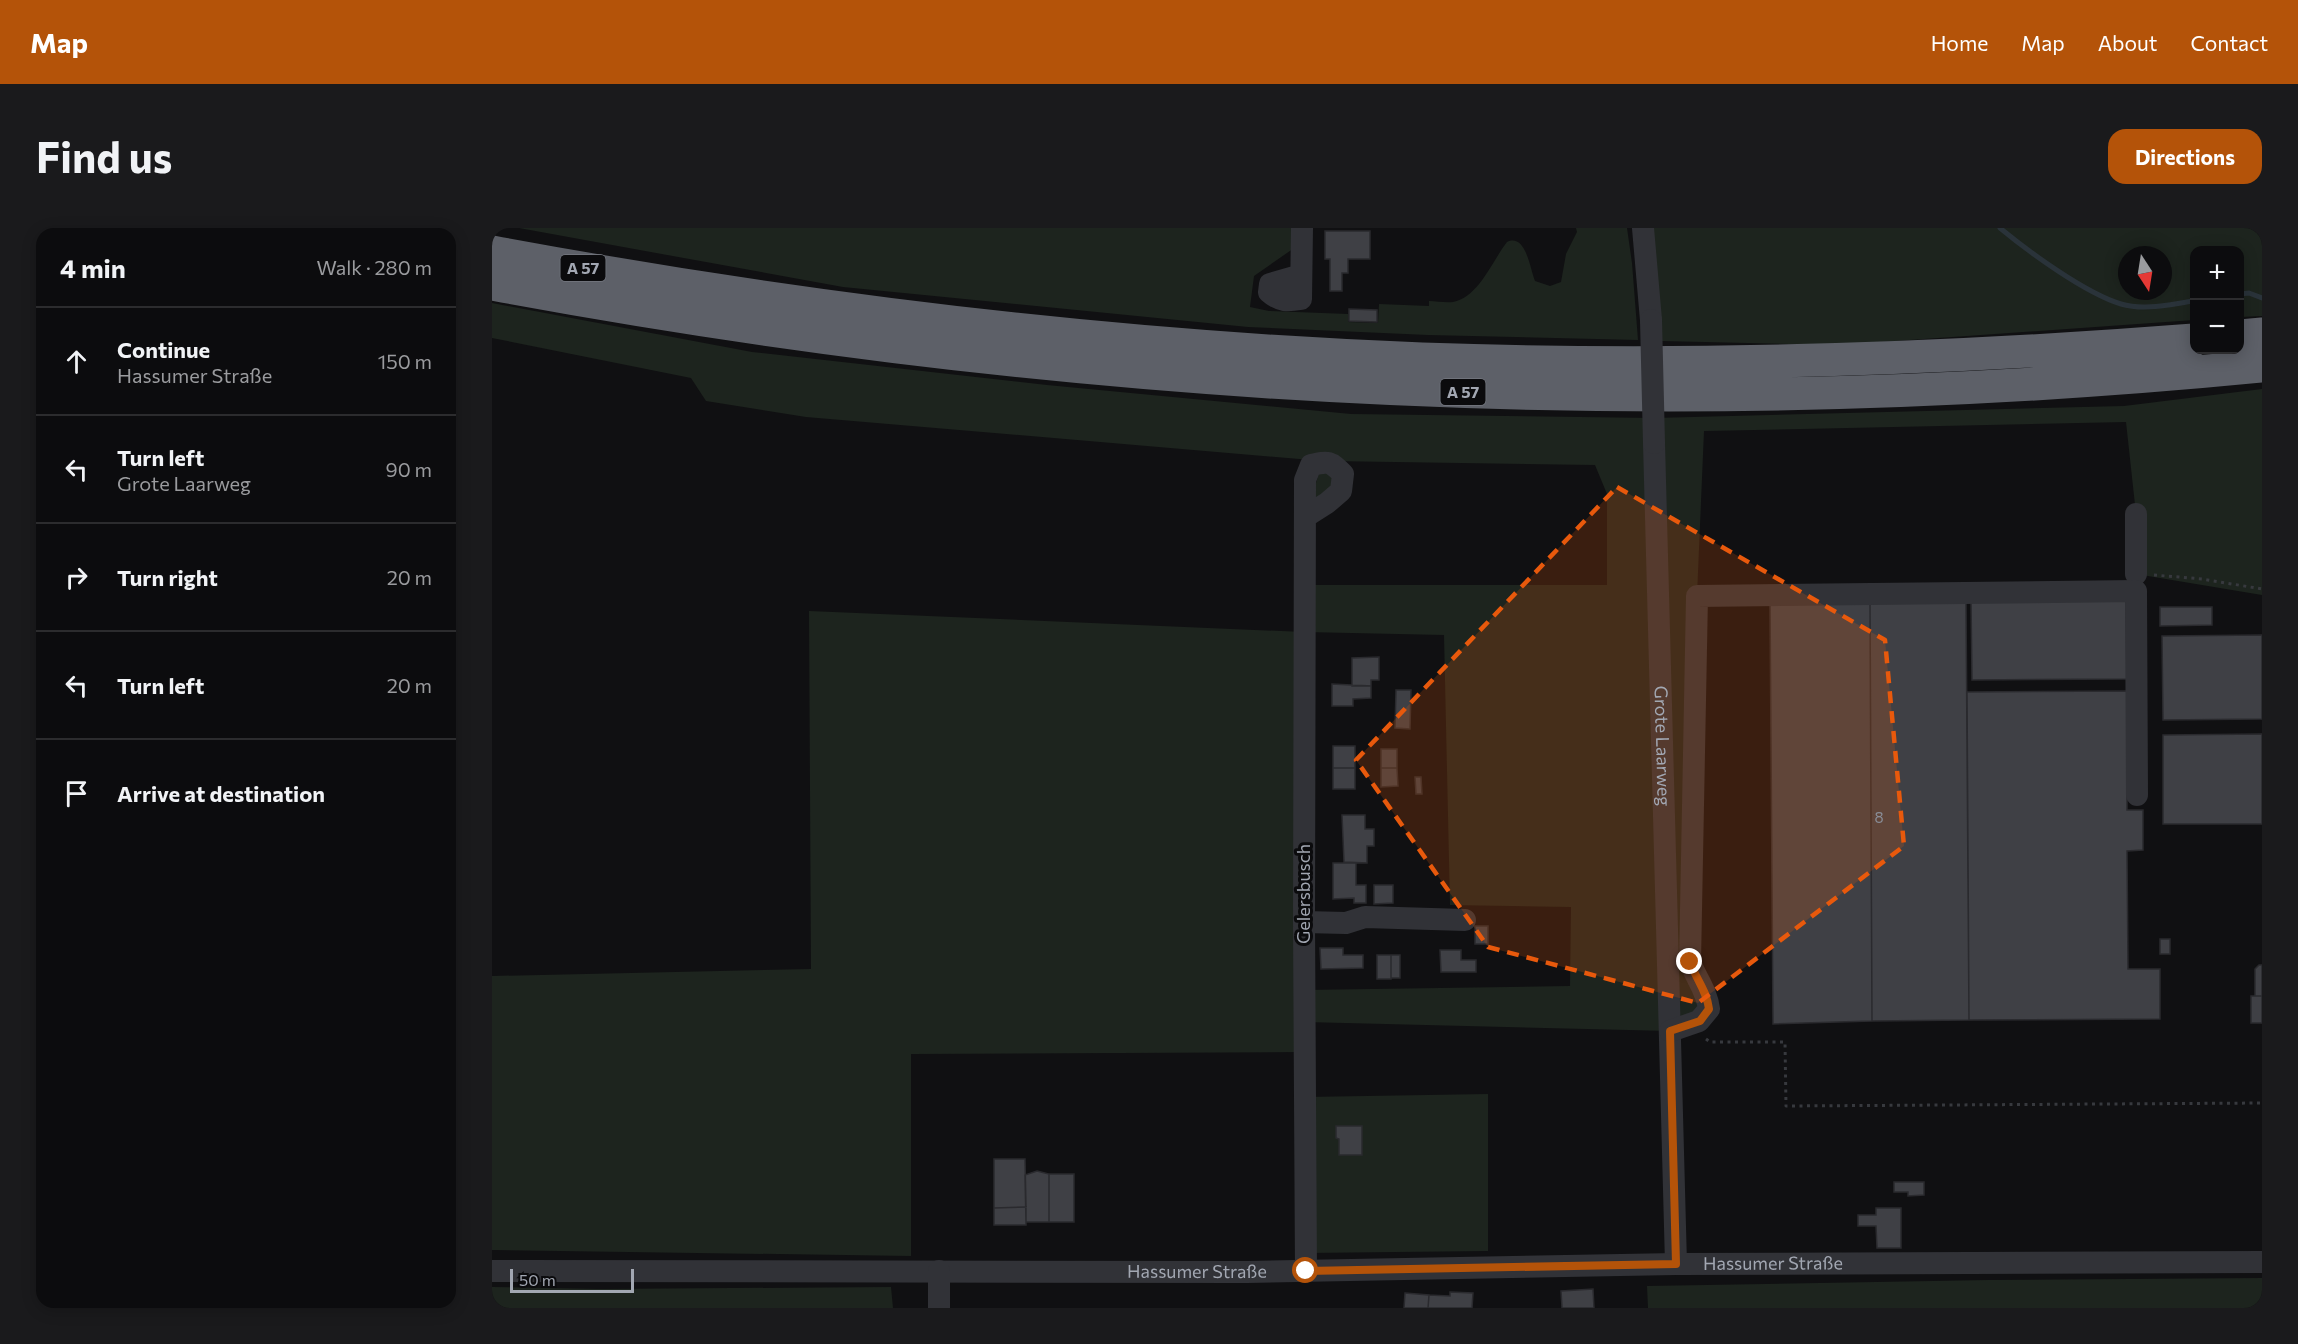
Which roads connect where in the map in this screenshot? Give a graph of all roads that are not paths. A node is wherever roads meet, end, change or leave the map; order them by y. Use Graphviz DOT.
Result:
graph roads {
  1 [pos="1302,228"];
  2 [pos="1643,228"];
  3 [pos="492,252"];
  4 [pos="1302,275"];
  5 [pos="492,284"];
  6 [pos="2262,334"];
  7 [pos="2244,336"];
  8 [pos="2190,340"];
  9 [pos="2262,366"];
  10 [pos="2136,514"];
  11 [pos="1305,517"];
  12 [pos="2136,574"];
  13 [pos="2137,795"];
  14 [pos="1466,920"];
  15 [pos="1304,922"];
  16 [pos="1679,1028"];
  17 [pos="2262,1262"];
  18 [pos="1676,1264"];
  19 [pos="492,1270"];
  20 [pos="939,1271"];
  21 [pos="1306,1271"];
  22 [pos="939,1308"];
  1 -- 4 [label="street"];
  2 -- 16 [label="street, Grote Laarweg, bridge"];
  3 -- 8 [label="highway, A 57"];
  5 -- 9 [label="highway, A 57"];
  6 -- 7 [label="highway"];
  10 -- 12 [label="street"];
  11 -- 15 [label="street, Gelersbusch"];
  13 -- 16 [label="street"];
  14 -- 15 [label="street"];
  15 -- 21 [label="street, Gelersbusch"];
  16 -- 18 [label="street, Grote Laarweg"];
  17 -- 18 [label="street, Hassumer Straße"];
  18 -- 21 [label="street, Hassumer Straße"];
  19 -- 20 [label="street, Hassumer Straße"];
  20 -- 21 [label="street, Hassumer Straße"];
  20 -- 22 [label="street"];
}
